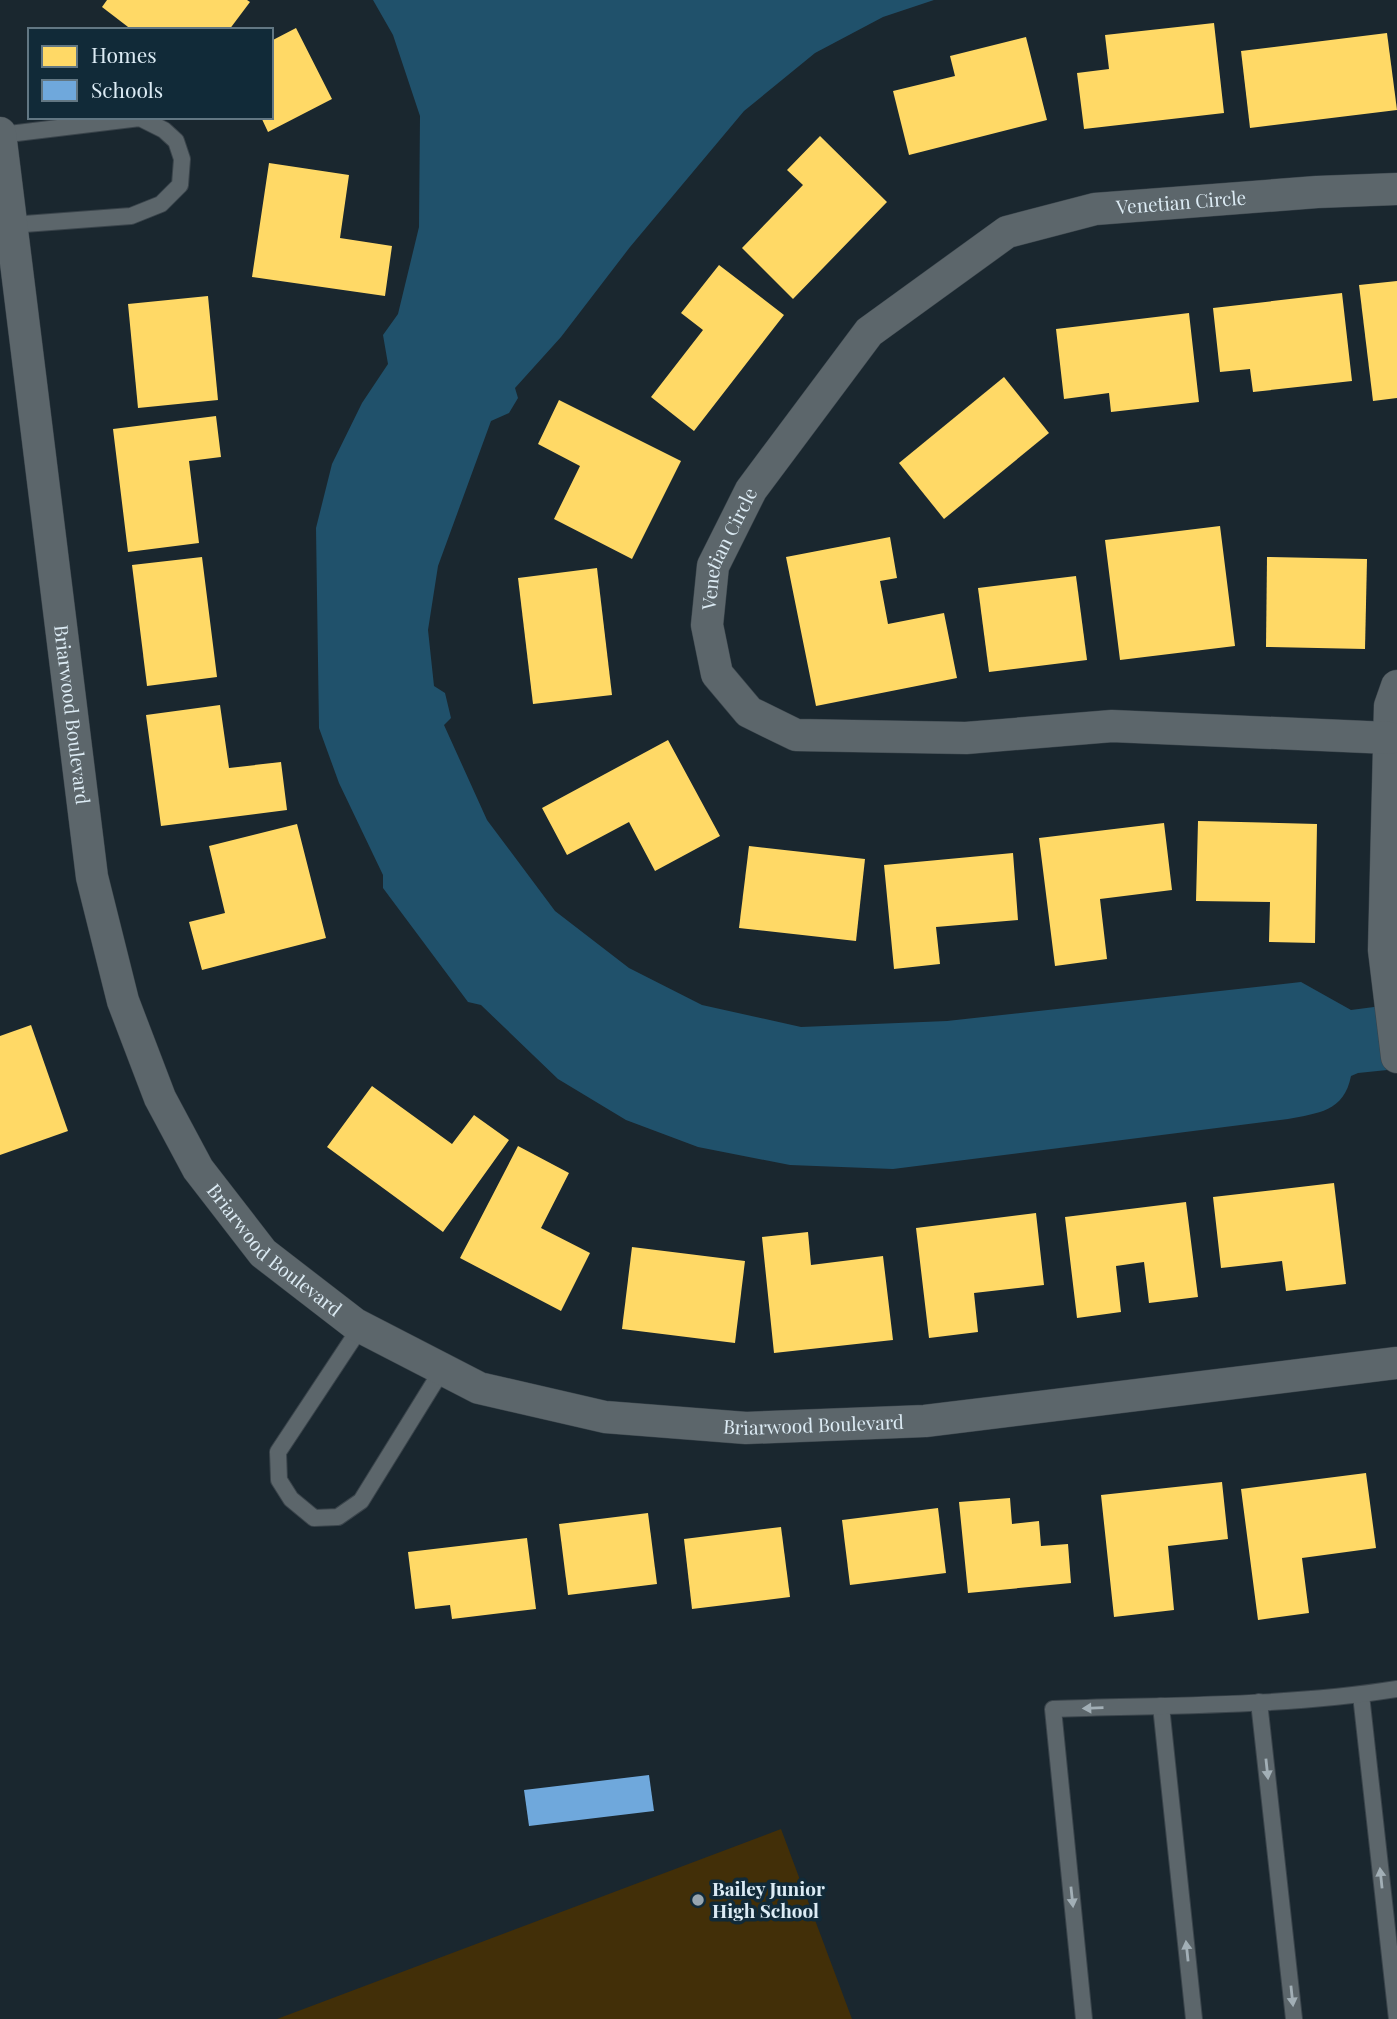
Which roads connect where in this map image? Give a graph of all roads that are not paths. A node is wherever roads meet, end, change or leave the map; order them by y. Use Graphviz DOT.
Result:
graph roads {
  1 [pos="131,119"];
  2 [pos="142,119"];
  3 [pos="0,134"];
  4 [pos="1397,188"];
  5 [pos="11,225"];
  6 [pos="1397,685"];
  7 [pos="1389,738"];
  8 [pos="1397,1057"];
  9 [pos="360,1328"];
  10 [pos="1397,1363"];
  11 [pos="442,1370"];
  12 [pos="1397,1689"];
  13 [pos="1361,1695"];
  14 [pos="1259,1702"];
  15 [pos="1161,1706"];
  16 [pos="1397,2018"];
  17 [pos="1084,2019"];
  18 [pos="1194,2019"];
  19 [pos="1294,2019"];
  1 -- 3 [label="lane"];
  2 -- 5 [label="lane"];
  3 -- 5 [label="street, Briarwood Boulevard"];
  4 -- 7 [label="street, Venetian Circle"];
  5 -- 9 [label="street, Briarwood Boulevard"];
  6 -- 7 [label="street"];
  7 -- 8 [label="street"];
  9 -- 11 [label="street, Briarwood Boulevard"];
  9 -- 11 [label="lane"];
  10 -- 11 [label="street, Briarwood Boulevard"];
  12 -- 13 [label="lane"];
  13 -- 14 [label="lane"];
  16 -- 13 [label="lane, one-way"];
  14 -- 15 [label="lane"];
  14 -- 19 [label="lane, one-way"];
  15 -- 17 [label="lane, one-way"];
  18 -- 15 [label="lane, one-way"];
}
